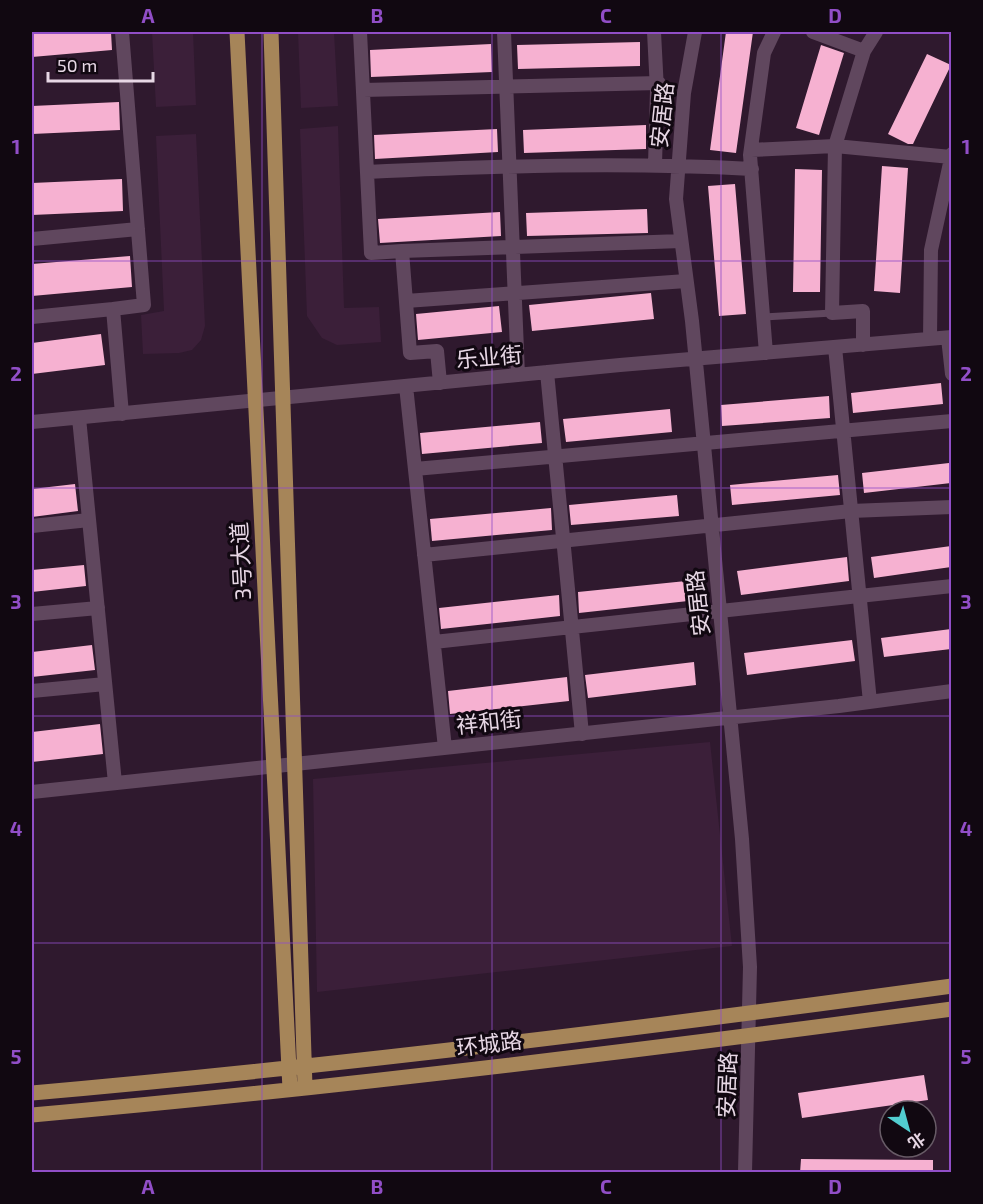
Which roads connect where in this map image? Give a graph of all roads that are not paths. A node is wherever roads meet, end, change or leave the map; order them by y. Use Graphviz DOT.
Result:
graph roads {
  1 [pos="122,32"];
  2 [pos="237,32"];
  3 [pos="271,32"];
  4 [pos="360,32"];
  5 [pos="504,32"];
  6 [pos="654,32"];
  7 [pos="695,32"];
  8 [pos="773,32"];
  9 [pos="813,32"];
  10 [pos="876,32"];
  11 [pos="864,51"];
  12 [pos="658,83"];
  13 [pos="506,85"];
  14 [pos="363,90"];
  15 [pos="835,146"];
  16 [pos="751,150"];
  17 [pos="951,156"];
  18 [pos="655,165"];
  19 [pos="679,165"];
  20 [pos="509,166"];
  21 [pos="752,169"];
  22 [pos="367,172"];
  23 [pos="138,229"];
  24 [pos="32,239"];
  25 [pos="681,242"];
  26 [pos="513,248"];
  27 [pos="402,251"];
  28 [pos="686,281"];
  29 [pos="514,293"];
  30 [pos="406,301"];
  31 [pos="113,309"];
  32 [pos="832,313"];
  33 [pos="32,317"];
  34 [pos="764,317"];
  35 [pos="950,338"];
  36 [pos="930,339"];
  37 [pos="864,345"];
  38 [pos="835,347"];
  39 [pos="766,353"];
  40 [pos="695,359"];
  41 [pos="547,372"];
  42 [pos="951,374"];
  43 [pos="518,375"];
  44 [pos="440,383"];
  45 [pos="406,386"];
  46 [pos="284,398"];
  47 [pos="255,402"];
  48 [pos="122,414"];
  49 [pos="79,418"];
  50 [pos="951,421"];
  51 [pos="32,422"];
  52 [pos="843,430"];
  53 [pos="703,442"];
  54 [pos="555,456"];
  55 [pos="415,469"];
  56 [pos="951,507"];
  57 [pos="851,511"];
  58 [pos="89,520"];
  59 [pos="32,525"];
  60 [pos="711,527"];
  61 [pos="563,542"];
  62 [pos="424,555"];
  63 [pos="951,586"];
  64 [pos="859,596"];
  65 [pos="98,608"];
  66 [pos="720,612"];
  67 [pos="32,614"];
  68 [pos="572,627"];
  69 [pos="434,642"];
  70 [pos="105,684"];
  71 [pos="32,691"];
  72 [pos="951,692"];
  73 [pos="870,702"];
  74 [pos="730,718"];
  75 [pos="582,734"];
  76 [pos="445,748"];
  77 [pos="295,764"];
  78 [pos="273,767"];
  79 [pos="115,783"];
  80 [pos="32,792"];
  81 [pos="951,986"];
  82 [pos="951,1009"];
  83 [pos="750,1014"];
  84 [pos="750,1036"];
  85 [pos="304,1065"];
  86 [pos="289,1067"];
  87 [pos="298,1088"];
  88 [pos="32,1093"];
  89 [pos="32,1115"];
  90 [pos="746,1173"];
  1 -- 23 [label="street"];
  2 -- 47 [label="main road, 3号大道"];
  3 -- 46 [label="main road, 3号大道"];
  4 -- 14 [label="street"];
  5 -- 13 [label="street"];
  6 -- 12 [label="street"];
  7 -- 19 [label="street, 安居路"];
  8 -- 16 [label="street"];
  9 -- 11 [label="street"];
  10 -- 11 [label="street"];
  11 -- 15 [label="street"];
  12 -- 13 [label="street"];
  12 -- 18 [label="street"];
  13 -- 14 [label="street"];
  13 -- 20 [label="street"];
  14 -- 22 [label="street"];
  15 -- 16 [label="street"];
  15 -- 17 [label="street"];
  15 -- 32 [label="street"];
  16 -- 21 [label="street"];
  17 -- 36 [label="street"];
  18 -- 19 [label="street"];
  18 -- 20 [label="street"];
  19 -- 21 [label="street"];
  19 -- 25 [label="street, 安居路"];
  20 -- 22 [label="street"];
  20 -- 26 [label="street"];
  21 -- 34 [label="street"];
  22 -- 27 [label="street"];
  23 -- 24 [label="street"];
  23 -- 31 [label="street"];
  25 -- 26 [label="street"];
  25 -- 28 [label="street, 安居路"];
  26 -- 27 [label="street"];
  26 -- 29 [label="street"];
  27 -- 30 [label="street"];
  28 -- 29 [label="street"];
  28 -- 40 [label="street, 安居路"];
  29 -- 30 [label="street"];
  29 -- 43 [label="street"];
  30 -- 44 [label="street"];
  31 -- 33 [label="street"];
  31 -- 48 [label="street"];
  32 -- 34 [label="lane"];
  32 -- 37 [label="street"];
  34 -- 39 [label="street"];
  35 -- 36 [label="street, 乐业街"];
  35 -- 42 [label="street"];
  36 -- 37 [label="street, 乐业街"];
  37 -- 38 [label="street, 乐业街"];
  38 -- 39 [label="street, 乐业街"];
  38 -- 52 [label="street"];
  39 -- 40 [label="street, 乐业街"];
  40 -- 41 [label="street, 乐业街"];
  40 -- 53 [label="street, 安居路"];
  41 -- 43 [label="street, 乐业街"];
  41 -- 54 [label="street"];
  43 -- 44 [label="street, 乐业街"];
  44 -- 45 [label="street, 乐业街"];
  45 -- 46 [label="street, 乐业街"];
  45 -- 55 [label="street"];
  46 -- 47 [label="street, 乐业街"];
  46 -- 77 [label="main road, 3号大道"];
  47 -- 48 [label="street, 乐业街"];
  47 -- 78 [label="main road, 3号大道"];
  48 -- 49 [label="street, 乐业街"];
  49 -- 51 [label="street, 乐业街"];
  49 -- 58 [label="street"];
  50 -- 52 [label="street"];
  52 -- 53 [label="street"];
  52 -- 57 [label="street"];
  53 -- 54 [label="street"];
  53 -- 60 [label="street, 安居路"];
  54 -- 55 [label="street"];
  54 -- 61 [label="street"];
  55 -- 62 [label="street"];
  56 -- 57 [label="street"];
  57 -- 60 [label="street"];
  57 -- 64 [label="street"];
  58 -- 59 [label="street"];
  58 -- 65 [label="street"];
  60 -- 61 [label="street"];
  60 -- 66 [label="street, 安居路"];
  61 -- 62 [label="street"];
  61 -- 68 [label="street"];
  62 -- 69 [label="street"];
  63 -- 64 [label="street"];
  64 -- 66 [label="street"];
  64 -- 73 [label="street"];
  65 -- 67 [label="street"];
  65 -- 70 [label="street"];
  66 -- 68 [label="street"];
  66 -- 74 [label="street, 安居路"];
  68 -- 69 [label="street"];
  68 -- 75 [label="street"];
  69 -- 76 [label="street"];
  70 -- 71 [label="street"];
  70 -- 79 [label="street"];
  72 -- 73 [label="street, 祥和街"];
  73 -- 74 [label="street, 祥和街"];
  74 -- 75 [label="street, 祥和街"];
  74 -- 83 [label="street, 安居路"];
  75 -- 76 [label="street, 祥和街"];
  76 -- 77 [label="street, 祥和街"];
  77 -- 78 [label="street, 祥和街"];
  77 -- 85 [label="main road, 3号大道"];
  78 -- 79 [label="street, 祥和街"];
  78 -- 86 [label="main road, 3号大道"];
  79 -- 80 [label="street, 祥和街"];
  81 -- 83 [label="main road"];
  82 -- 84 [label="main road, 环城路"];
  83 -- 84 [label="street, 安居路"];
  83 -- 85 [label="main road"];
  84 -- 87 [label="main road, 环城路"];
  84 -- 90 [label="street, 安居路"];
  85 -- 86 [label="main road"];
  85 -- 87 [label="main road, 3号大道"];
  86 -- 87 [label="main road, 3号大道"];
  86 -- 88 [label="main road"];
  87 -- 89 [label="main road, 环城路"];
}
